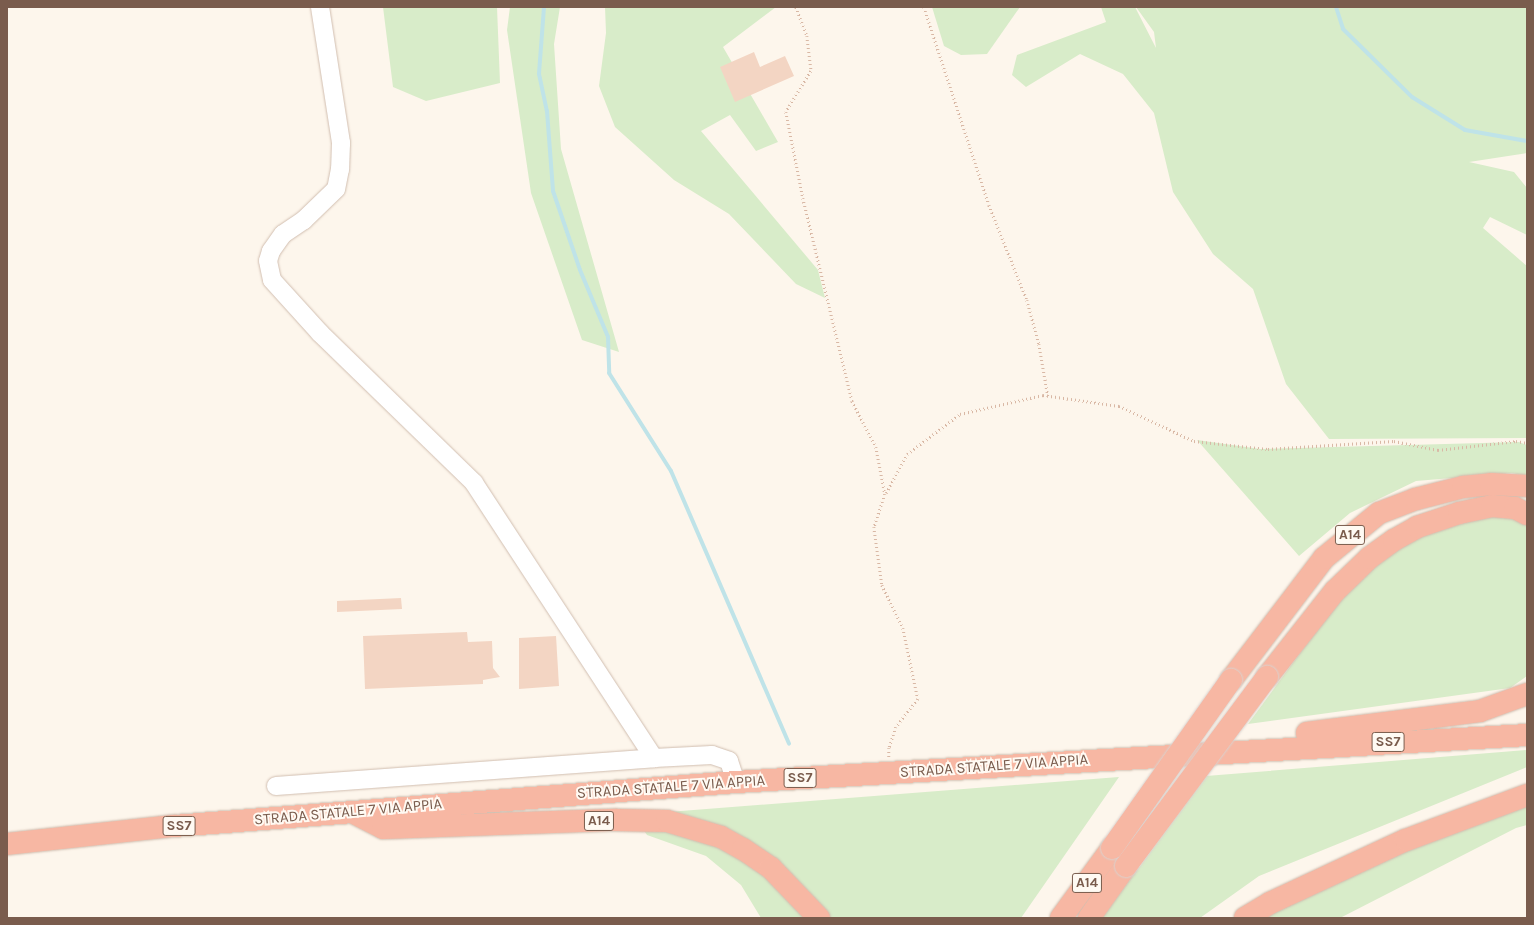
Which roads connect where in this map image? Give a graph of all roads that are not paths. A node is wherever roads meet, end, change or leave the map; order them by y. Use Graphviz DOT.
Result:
graph roads {
  1 [pos="320,7"];
  2 [pos="1527,486"];
  3 [pos="1527,514"];
  4 [pos="1527,694"];
  5 [pos="1527,735"];
  6 [pos="1250,750"];
  7 [pos="654,758"];
  8 [pos="736,782"];
  9 [pos="276,786"];
  10 [pos="1527,795"];
  11 [pos="352,812"];
  12 [pos="7,829"];
  13 [pos="92,835"];
  14 [pos="7,844"];
  15 [pos="819,918"];
  16 [pos="1061,918"];
  17 [pos="1089,918"];
  18 [pos="1246,918"];
  1 -- 7 [label="street"];
  2 -- 16 [label="highway, A14, bridge"];
  3 -- 17 [label="highway, A14, bridge"];
  4 -- 6 [label="highway"];
  5 -- 6 [label="highway, STRADA STATALE 7 VIA APPIA / SS7"];
  6 -- 8 [label="highway, STRADA STATALE 7 VIA APPIA / SS7"];
  7 -- 8 [label="street"];
  7 -- 9 [label="street"];
  8 -- 11 [label="highway, STRADA STATALE 7 VIA APPIA / SS7"];
  10 -- 18 [label="highway"];
  11 -- 13 [label="highway, STRADA STATALE 7 VIA APPIA / SS7"];
  11 -- 15 [label="highway, A14"];
  12 -- 13 [label="highway, SS7"];
  13 -- 14 [label="highway, STRADA STATALE 7 VIA APPIA / SS7"];
}
